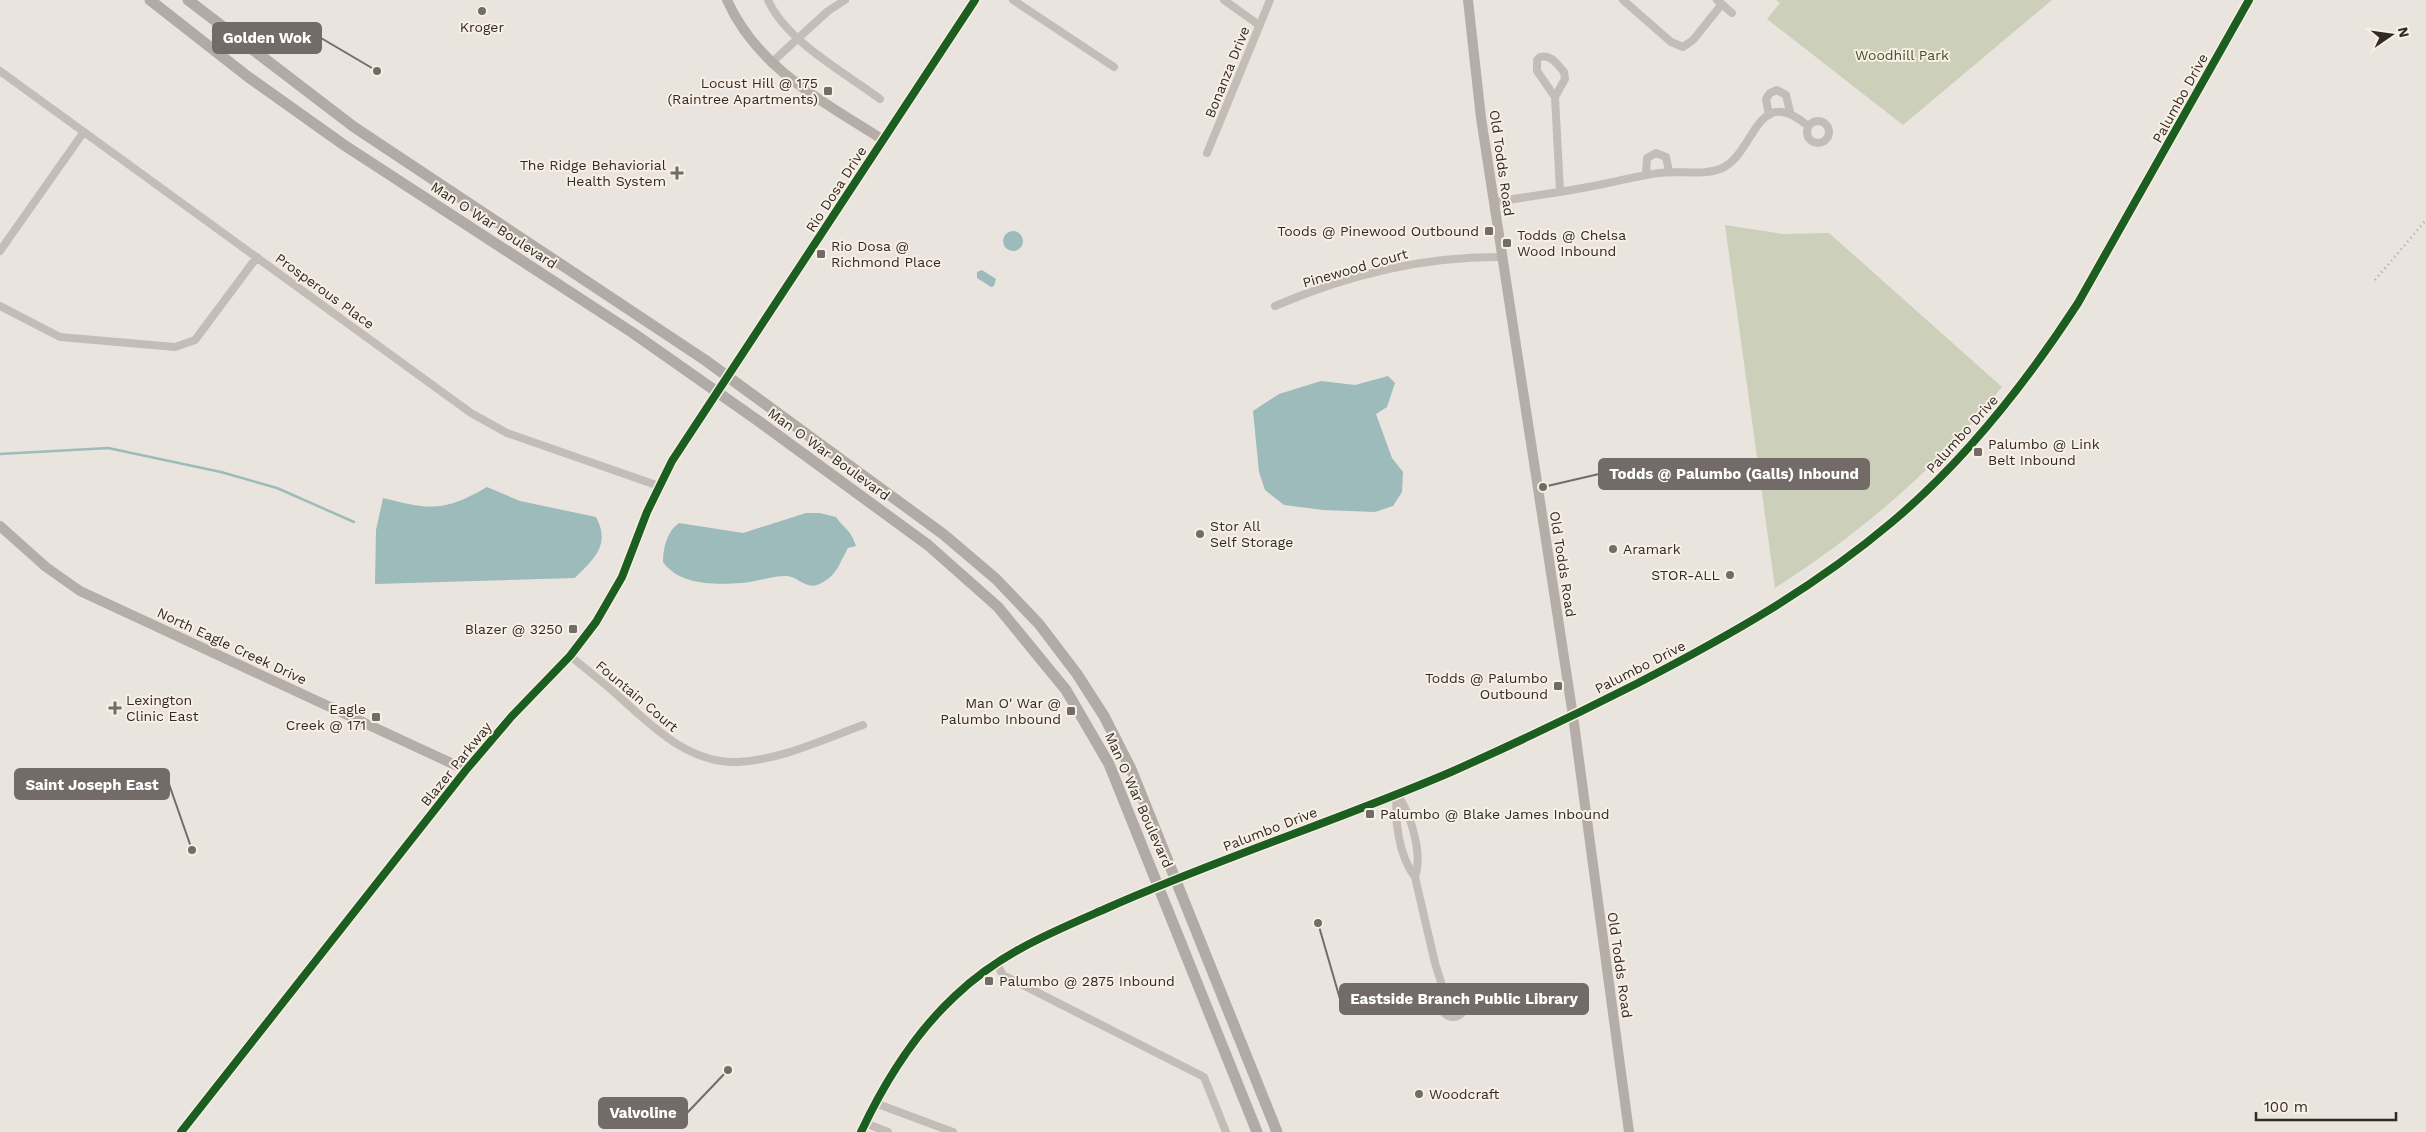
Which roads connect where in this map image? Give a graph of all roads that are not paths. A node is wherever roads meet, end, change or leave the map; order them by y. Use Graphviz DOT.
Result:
graph roads {
  1 [pos="150,0"];
  2 [pos="188,0"];
  3 [pos="727,0"];
  4 [pos="768,0"];
  5 [pos="846,0"];
  6 [pos="975,0"];
  7 [pos="1013,0"];
  8 [pos="1224,0"];
  9 [pos="1270,0"];
  10 [pos="1468,0"];
  11 [pos="1623,0"];
  12 [pos="2249,0"];
  13 [pos="1719,2"];
  14 [pos="1732,13"];
  15 [pos="1259,25"];
  16 [pos="797,39"];
  17 [pos="772,63"];
  18 [pos="1114,67"];
  19 [pos="0,71"];
  20 [pos="1555,97"];
  21 [pos="880,99"];
  22 [pos="1790,112"];
  23 [pos="1769,115"];
  24 [pos="1808,126"];
  25 [pos="83,133"];
  26 [pos="883,140"];
  27 [pos="1207,153"];
  28 [pos="1669,171"];
  29 [pos="1646,175"];
  30 [pos="1560,191"];
  31 [pos="1494,202"];
  32 [pos="0,251"];
  33 [pos="257,257"];
  34 [pos="1503,257"];
  35 [pos="0,306"];
  36 [pos="1275,306"];
  37 [pos="728,377"];
  38 [pos="718,393"];
  39 [pos="659,486"];
  40 [pos="0,526"];
  41 [pos="570,656"];
  42 [pos="1573,716"];
  43 [pos="863,725"];
  44 [pos="466,770"];
  45 [pos="1397,794"];
  46 [pos="1415,877"];
  47 [pos="1177,878"];
  48 [pos="1159,885"];
  49 [pos="996,963"];
  50 [pos="1445,995"];
  51 [pos="875,1103"];
  52 [pos="863,1127"];
  53 [pos="181,1132"];
  54 [pos="888,1132"];
  55 [pos="953,1132"];
  56 [pos="1226,1132"];
  57 [pos="1257,1132"];
  58 [pos="1277,1132"];
  59 [pos="1629,1132"];
  1 -- 38 [label="main road, Man O War Boulevard"];
  2 -- 37 [label="main road, Man O War Boulevard"];
  3 -- 17 [label="street"];
  4 -- 16 [label="street"];
  5 -- 16 [label="street"];
  6 -- 26 [label="street, Rio Dosa Drive"];
  7 -- 18 [label="street"];
  8 -- 15 [label="street"];
  9 -- 15 [label="street, Bonanza Drive"];
  10 -- 31 [label="street, Old Todds Road"];
  11 -- 13 [label="street"];
  12 -- 42 [label="street, Palumbo Drive"];
  13 -- 14 [label="street"];
  15 -- 27 [label="street, Bonanza Drive"];
  16 -- 17 [label="street"];
  16 -- 21 [label="street"];
  17 -- 26 [label="street"];
  19 -- 25 [label="street, Prosperous Place"];
  20 -- 20 [label="street"];
  20 -- 30 [label="street"];
  22 -- 23 [label="street"];
  22 -- 23 [label="street"];
  22 -- 24 [label="street"];
  23 -- 28 [label="street"];
  25 -- 32 [label="street"];
  25 -- 33 [label="street, Prosperous Place"];
  26 -- 37 [label="street, Rio Dosa Drive"];
  28 -- 29 [label="street"];
  28 -- 29 [label="street"];
  29 -- 30 [label="street"];
  30 -- 31 [label="street"];
  31 -- 34 [label="street, Old Todds Road"];
  33 -- 35 [label="street"];
  33 -- 39 [label="street, Prosperous Place"];
  34 -- 36 [label="street, Pinewood Court"];
  34 -- 42 [label="street, Old Todds Road"];
  37 -- 38 [label="street, Rio Dosa Drive"];
  37 -- 47 [label="main road, Man O War Boulevard"];
  38 -- 39 [label="street, Blazer Parkway"];
  38 -- 48 [label="main road, Man O War Boulevard"];
  39 -- 41 [label="street, Blazer Parkway"];
  40 -- 44 [label="street, North Eagle Creek Drive"];
  41 -- 43 [label="street, Fountain Court"];
  41 -- 44 [label="street, Blazer Parkway"];
  42 -- 45 [label="street, Palumbo Drive"];
  42 -- 59 [label="street, Old Todds Road"];
  44 -- 53 [label="street, Blazer Parkway"];
  45 -- 46 [label="street"];
  45 -- 46 [label="street"];
  45 -- 47 [label="street, Palumbo Drive"];
  46 -- 50 [label="street"];
  47 -- 48 [label="street, Palumbo Drive"];
  47 -- 58 [label="main road, Man O War Boulevard"];
  48 -- 49 [label="street, Palumbo Drive"];
  48 -- 57 [label="main road, Man O War Boulevard"];
  49 -- 51 [label="street, Palumbo Drive"];
  49 -- 56 [label="street"];
  51 -- 52 [label="street, Palumbo Drive"];
  51 -- 55 [label="street"];
  52 -- 54 [label="street"];
}
